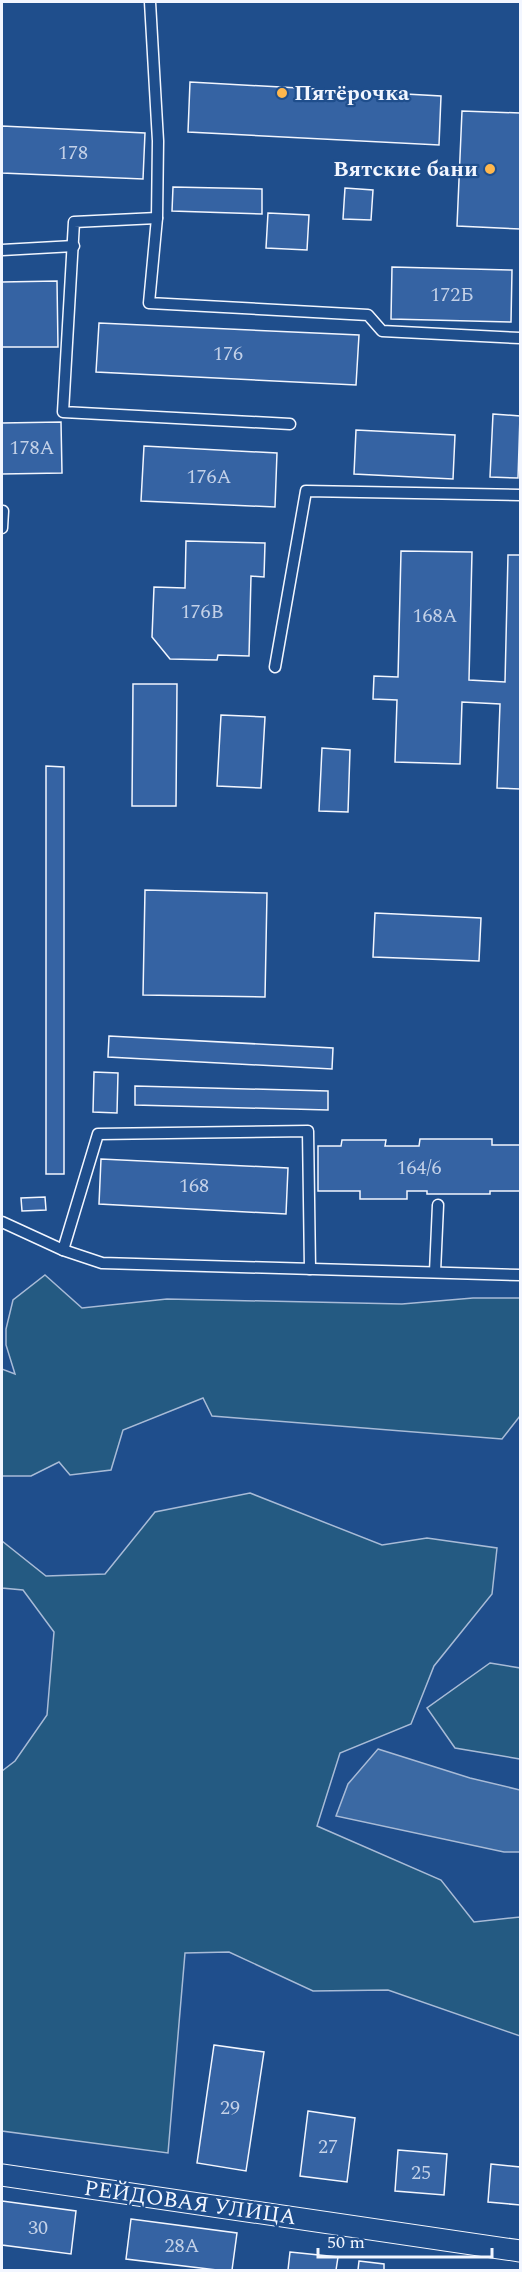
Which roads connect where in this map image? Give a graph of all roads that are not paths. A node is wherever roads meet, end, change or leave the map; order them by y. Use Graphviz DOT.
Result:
graph roads {
  1 [pos="150,2"];
  2 [pos="157,218"];
  3 [pos="74,246"];
  4 [pos="2,250"];
  5 [pos="520,338"];
  6 [pos="291,424"];
  7 [pos="520,495"];
  8 [pos="3,511"];
  9 [pos="2,528"];
  10 [pos="275,667"];
  11 [pos="438,1206"];
  12 [pos="2,1222"];
  13 [pos="63,1250"];
  14 [pos="310,1269"];
  15 [pos="435,1272"];
  16 [pos="520,1275"];
  17 [pos="2,2175"];
  18 [pos="520,2251"];
  1 -- 2 [label="lane"];
  2 -- 3 [label="lane"];
  2 -- 5 [label="lane"];
  3 -- 4 [label="lane"];
  3 -- 6 [label="lane"];
  7 -- 10 [label="lane"];
  8 -- 9 [label="lane"];
  11 -- 15 [label="lane"];
  12 -- 13 [label="lane"];
  13 -- 14 [label="lane"];
  13 -- 14 [label="lane"];
  14 -- 15 [label="lane"];
  15 -- 16 [label="lane"];
  17 -- 18 [label="street, РЕЙДОВАЯ УЛИЦА"];
}
